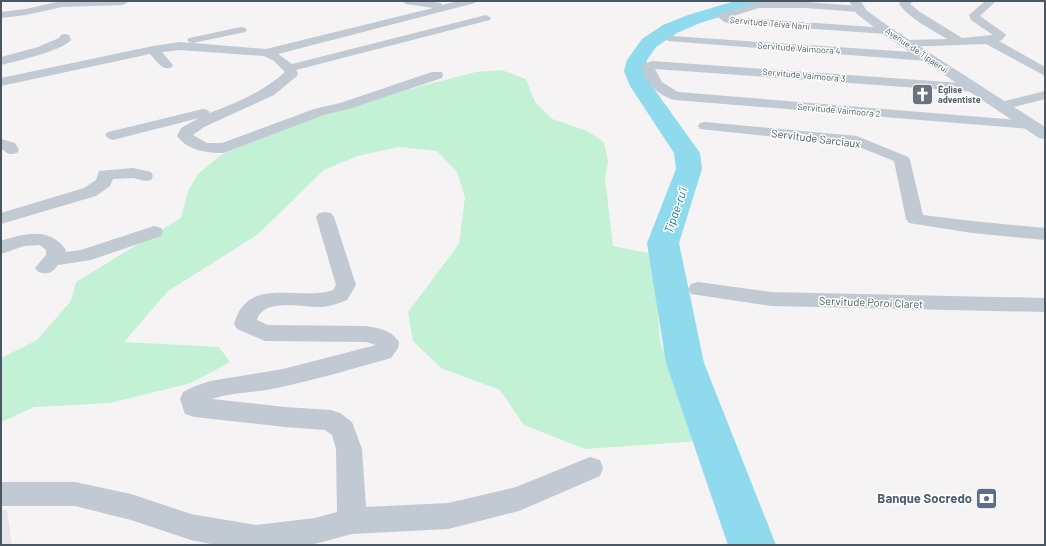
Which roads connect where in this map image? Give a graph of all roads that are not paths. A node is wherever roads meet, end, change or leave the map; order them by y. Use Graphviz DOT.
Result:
graph roads {
  1 [pos="74,1"];
  2 [pos="406,1"];
  3 [pos="471,1"];
  4 [pos="908,1"];
  5 [pos="991,1"];
  6 [pos="123,2"];
  7 [pos="62,4"];
  8 [pos="857,5"];
  9 [pos="446,7"];
  10 [pos="1,15"];
  11 [pos="486,18"];
  12 [pos="1,19"];
  13 [pos="44,20"];
  14 [pos="241,30"];
  15 [pos="887,31"];
  16 [pos="65,37"];
  17 [pos="672,40"];
  18 [pos="988,40"];
  19 [pos="960,42"];
  20 [pos="908,44"];
  21 [pos="168,47"];
  22 [pos="153,50"];
  23 [pos="264,54"];
  24 [pos="927,57"];
  25 [pos="1,61"];
  26 [pos="167,64"];
  27 [pos="289,68"];
  28 [pos="1045,72"];
  29 [pos="438,74"];
  30 [pos="654,79"];
  31 [pos="1,82"];
  32 [pos="975,88"];
  33 [pos="266,93"];
  34 [pos="1045,95"];
  35 [pos="1002,106"];
  36 [pos="1035,124"];
  37 [pos="705,126"];
  38 [pos="1045,134"];
  39 [pos="113,135"];
  40 [pos="144,176"];
  41 [pos="325,217"];
  42 [pos="1,219"];
  43 [pos="154,232"];
  44 [pos="1045,234"];
  45 [pos="1,248"];
  46 [pos="698,289"];
  47 [pos="1045,305"];
  48 [pos="590,468"];
  49 [pos="1,494"];
  50 [pos="352,521"];
  51 [pos="257,542"];
  1 -- 7 [label="street"];
  2 -- 9 [label="street"];
  3 -- 9 [label="street"];
  4 -- 19 [label="street"];
  5 -- 18 [label="street"];
  6 -- 7 [label="street"];
  7 -- 10 [label="street"];
  8 -- 15 [label="main road, Avenue de Tipaerui"];
  8 -- 15 [label="street, Servitude Teiva Narii"];
  9 -- 23 [label="street"];
  11 -- 27 [label="street"];
  12 -- 13 [label="street"];
  14 -- 21 [label="street"];
  15 -- 20 [label="main road, Avenue de Tipaerui"];
  16 -- 25 [label="street"];
  17 -- 24 [label="street, Servitude Vaimoora 4"];
  18 -- 19 [label="street"];
  18 -- 28 [label="street"];
  19 -- 20 [label="street"];
  20 -- 24 [label="main road, Avenue de Tipaerui"];
  21 -- 22 [label="street"];
  21 -- 23 [label="street"];
  22 -- 26 [label="street"];
  22 -- 31 [label="street"];
  23 -- 27 [label="street"];
  24 -- 32 [label="main road, Avenue de Tipaerui"];
  27 -- 33 [label="street"];
  29 -- 33 [label="street"];
  30 -- 32 [label="street, Servitude Vaimoora 3"];
  30 -- 36 [label="street, Servitude Vaimoora 2"];
  32 -- 35 [label="main road, Avenue de Tipaerui"];
  33 -- 39 [label="street"];
  34 -- 35 [label="street"];
  35 -- 36 [label="main road, Avenue de Tipaerui"];
  36 -- 38 [label="main road, Avenue de Tipaerui"];
  37 -- 44 [label="street, Servitude Sarciaux"];
  40 -- 42 [label="street"];
  41 -- 50 [label="street"];
  43 -- 45 [label="street"];
  46 -- 47 [label="street, Servitude Poroi Claret"];
  48 -- 50 [label="street"];
  49 -- 51 [label="street"];
  50 -- 51 [label="street"];
}
